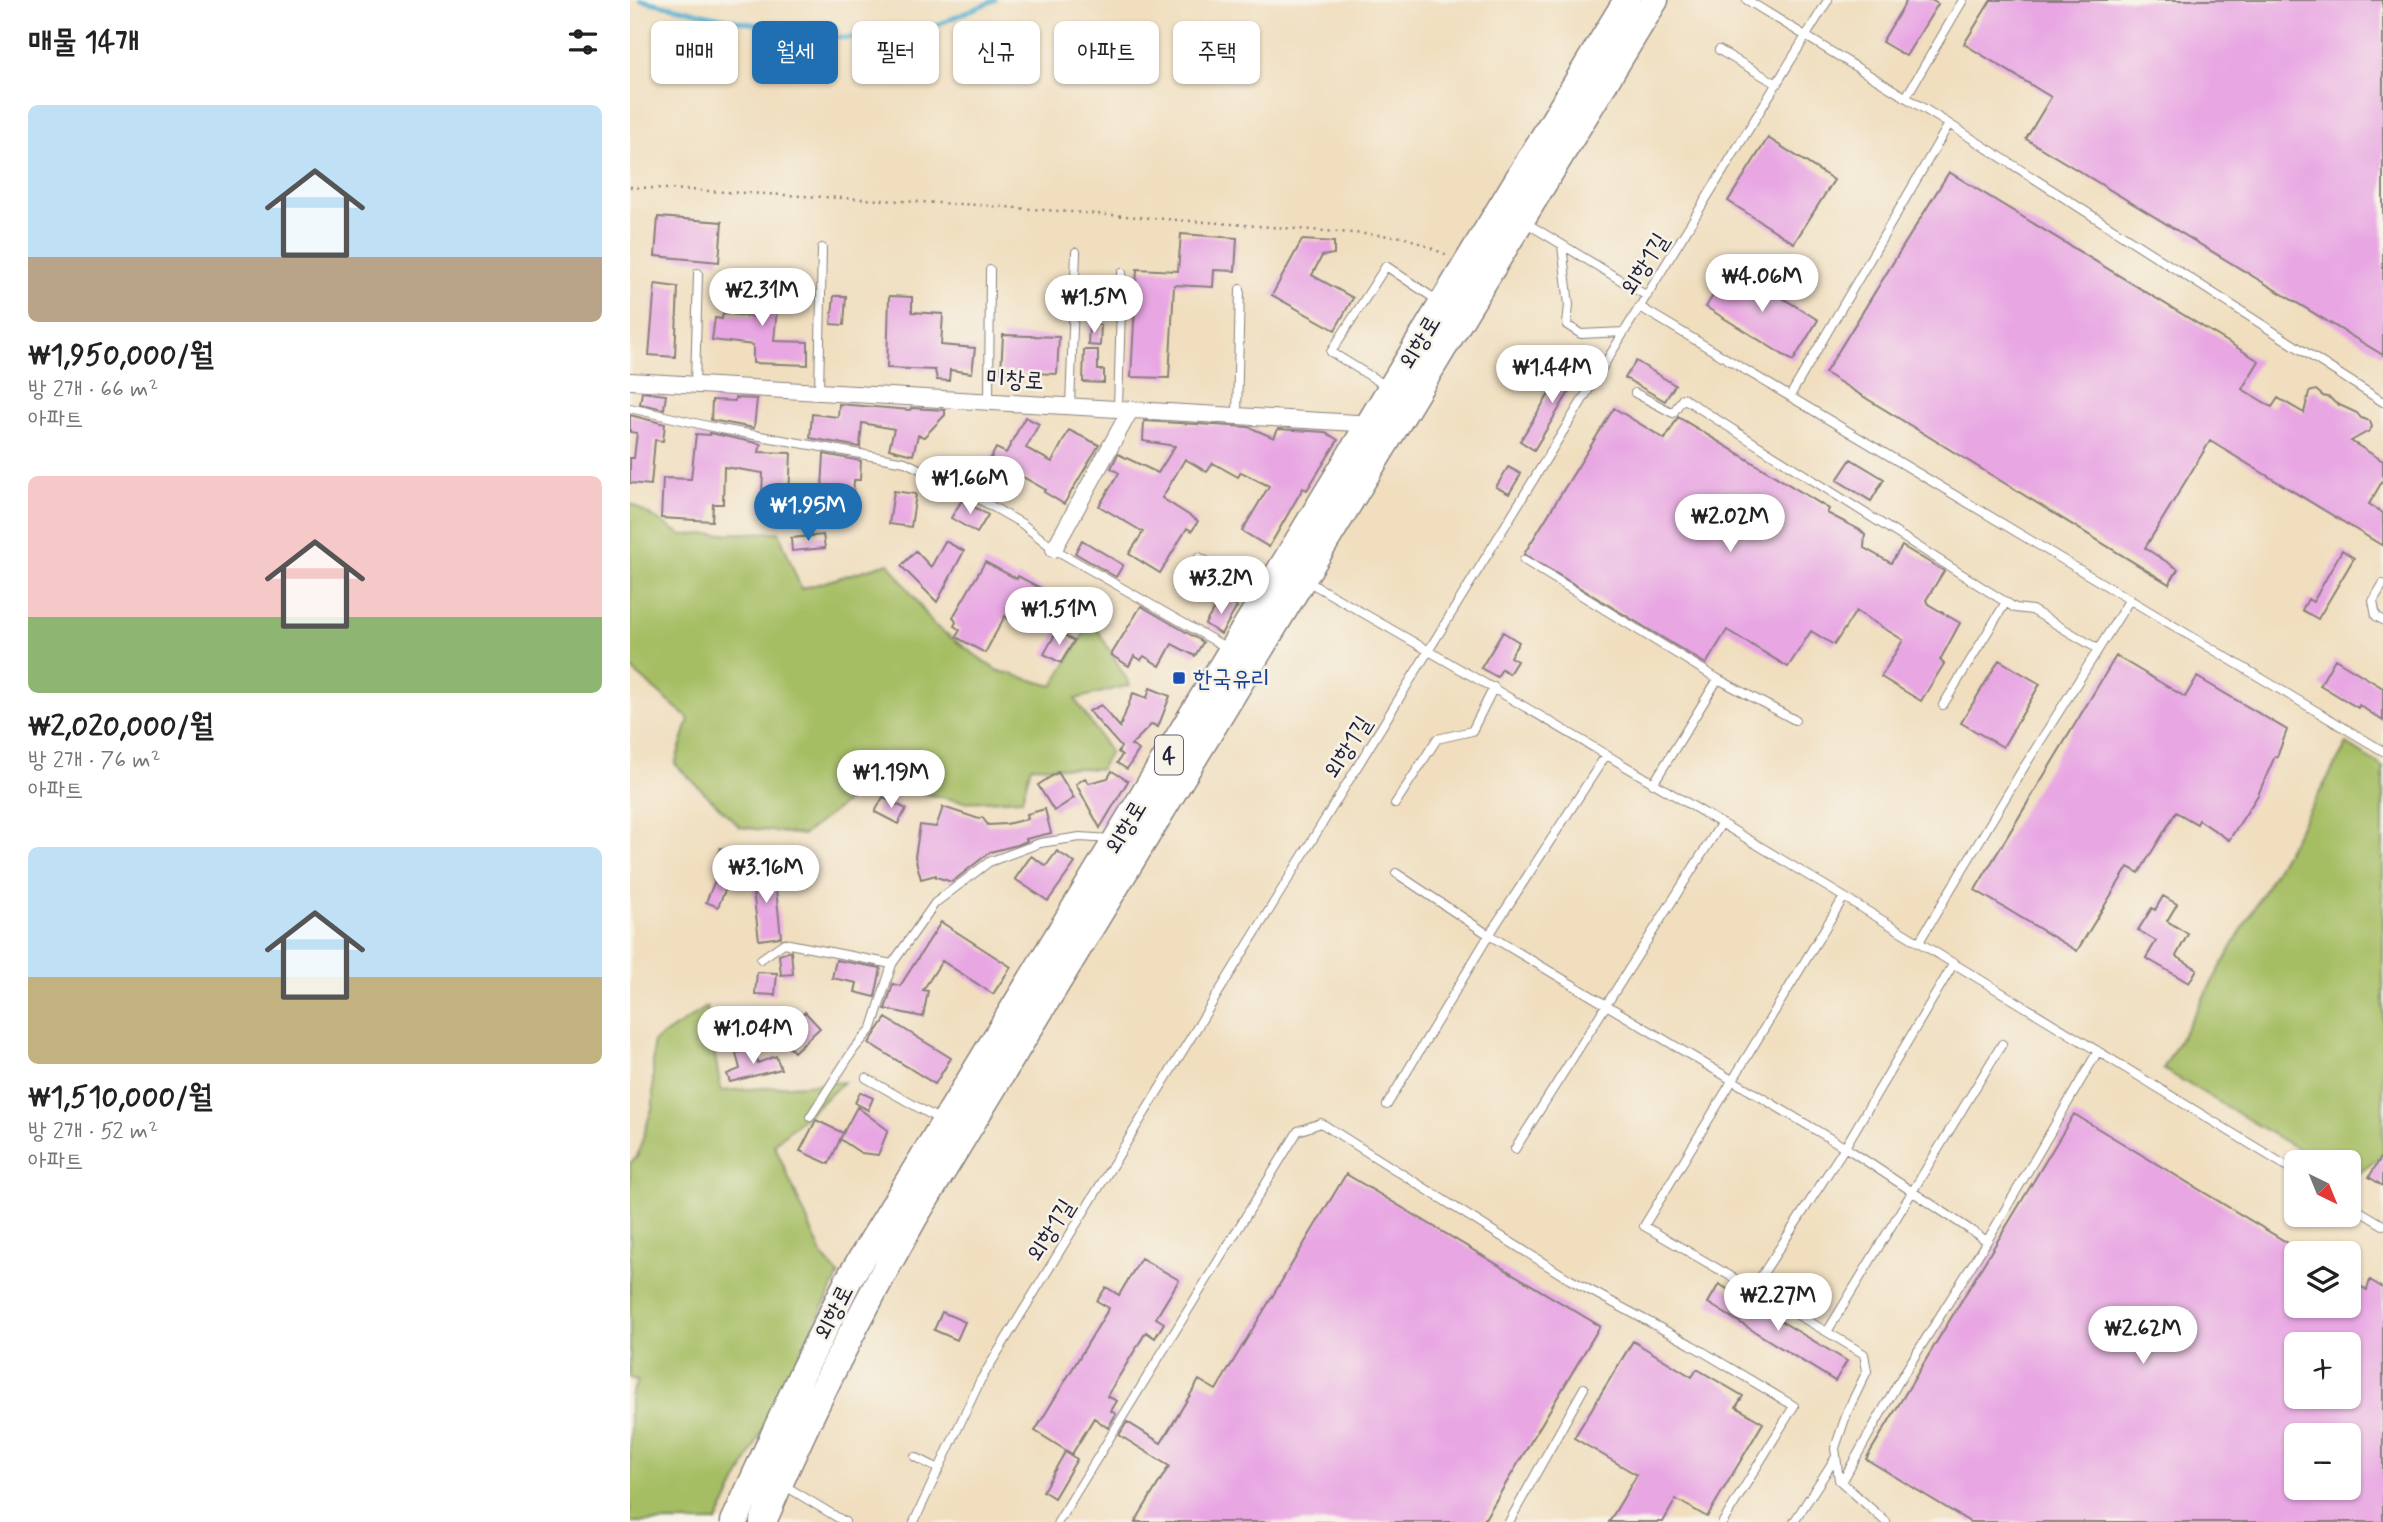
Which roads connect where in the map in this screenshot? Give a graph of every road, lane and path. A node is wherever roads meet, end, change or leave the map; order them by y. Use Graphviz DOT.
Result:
graph roads {
  1 [pos="1627,0"];
  2 [pos="1655,0"];
  3 [pos="1747,0"];
  4 [pos="1828,0"];
  5 [pos="1963,0"];
  6 [pos="1807,35"];
  7 [pos="1719,50"];
  8 [pos="1777,84"];
  9 [pos="1906,97"];
  10 [pos="1949,124"];
  11 [pos="630,187"];
  12 [pos="1522,220"];
  13 [pos="1562,245"];
  14 [pos="821,248"];
  15 [pos="1076,252"];
  16 [pos="1467,263"];
  17 [pos="990,270"];
  18 [pos="698,273"];
  19 [pos="1122,273"];
  20 [pos="1240,289"];
  21 [pos="1647,296"];
  22 [pos="1442,303"];
  23 [pos="1640,307"];
  24 [pos="1624,332"];
  25 [pos="630,381"];
  26 [pos="695,384"];
  27 [pos="1390,389"];
  28 [pos="819,391"];
  29 [pos="1636,393"];
  30 [pos="1790,396"];
  31 [pos="989,401"];
  32 [pos="2383,402"];
  33 [pos="1070,405"];
  34 [pos="630,408"];
  35 [pos="1124,408"];
  36 [pos="1237,415"];
  37 [pos="1369,424"];
  38 [pos="1397,426"];
  39 [pos="1054,549"];
  40 [pos="1199,557"];
  41 [pos="1524,560"];
  42 [pos="1304,579"];
  43 [pos="2383,584"];
  44 [pos="1266,596"];
  45 [pos="2130,598"];
  46 [pos="2006,602"];
  47 [pos="2383,620"];
  48 [pos="2098,649"];
  49 [pos="1429,650"];
  50 [pos="1232,651"];
  51 [pos="1718,679"];
  52 [pos="1494,687"];
  53 [pos="1943,705"];
  54 [pos="1795,720"];
  55 [pos="2383,751"];
  56 [pos="1606,755"];
  57 [pos="1653,784"];
  58 [pos="1395,804"];
  59 [pos="1721,824"];
  60 [pos="1117,839"];
  61 [pos="1396,873"];
  62 [pos="1844,897"];
  63 [pos="1489,935"];
  64 [pos="1919,942"];
  65 [pos="761,959"];
  66 [pos="1954,963"];
  67 [pos="892,964"];
  68 [pos="1608,1005"];
  69 [pos="2002,1044"];
  70 [pos="2098,1051"];
  71 [pos="866,1077"];
  72 [pos="1732,1081"];
  73 [pos="1387,1105"];
  74 [pos="810,1117"];
  75 [pos="945,1122"];
  76 [pos="1844,1147"];
  77 [pos="1515,1149"];
  78 [pos="2284,1165"];
  79 [pos="1913,1192"];
  80 [pos="2361,1212"];
  81 [pos="2383,1225"];
  82 [pos="1987,1241"];
  83 [pos="1753,1289"];
  84 [pos="1827,1332"];
  85 [pos="1584,1388"];
  86 [pos="915,1457"];
  87 [pos="1836,1457"];
  88 [pos="939,1469"];
  89 [pos="779,1482"];
  90 [pos="1842,1482"];
  91 [pos="734,1522"];
  92 [pos="763,1522"];
  93 [pos="845,1522"];
  94 [pos="914,1522"];
  95 [pos="1058,1522"];
  96 [pos="1509,1522"];
  97 [pos="1723,1522"];
  98 [pos="1794,1522"];
  99 [pos="1886,1522"];
  1 -- 16 [label="main road, 외항로 / 4"];
  2 -- 12 [label="main road, 외항로 / 4"];
  3 -- 6 [label="lane"];
  4 -- 6 [label="lane, 외항1길"];
  5 -- 9 [label="lane"];
  6 -- 8 [label="lane, 외항1길"];
  6 -- 9 [label="lane"];
  7 -- 8 [label="lane"];
  8 -- 21 [label="lane, 외항1길"];
  9 -- 10 [label="lane"];
  10 -- 30 [label="lane"];
  10 -- 32 [label="lane"];
  11 -- 16 [label="path"];
  12 -- 13 [label="lane"];
  12 -- 38 [label="main road, 외항로 / 4"];
  13 -- 21 [label="lane"];
  13 -- 24 [label="lane"];
  14 -- 28 [label="lane"];
  15 -- 33 [label="lane"];
  16 -- 22 [label="main road, 외항로 / 4"];
  17 -- 31 [label="lane"];
  18 -- 26 [label="lane"];
  19 -- 35 [label="lane"];
  20 -- 36 [label="lane"];
  21 -- 23 [label="lane, 외항1길"];
  22 -- 27 [label="main road, 외항로 / 4"];
  22 -- 27 [label="lane"];
  23 -- 24 [label="lane, 외항1길"];
  23 -- 30 [label="lane"];
  24 -- 49 [label="lane, 외항1길"];
  25 -- 26 [label="street, 미창로"];
  26 -- 28 [label="street, 미창로"];
  27 -- 37 [label="main road, 외항로 / 4"];
  28 -- 31 [label="street, 미창로"];
  29 -- 46 [label="lane"];
  30 -- 45 [label="lane"];
  31 -- 33 [label="street, 미창로"];
  33 -- 35 [label="street, 미창로"];
  34 -- 39 [label="lane"];
  35 -- 36 [label="street, 미창로"];
  35 -- 39 [label="street"];
  36 -- 37 [label="street, 미창로"];
  37 -- 38 [label="street, 미창로"];
  37 -- 44 [label="main road, 외항로 / 4"];
  38 -- 42 [label="main road, 외항로 / 4"];
  39 -- 50 [label="lane"];
  40 -- 44 [label="lane"];
  41 -- 51 [label="lane"];
  42 -- 49 [label="lane"];
  42 -- 89 [label="main road, 외항로 / 4"];
  43 -- 47 [label="lane"];
  44 -- 50 [label="main road, 외항로 / 4"];
  45 -- 48 [label="lane"];
  45 -- 55 [label="lane"];
  46 -- 48 [label="lane"];
  46 -- 53 [label="lane"];
  48 -- 64 [label="lane"];
  49 -- 52 [label="lane"];
  49 -- 88 [label="lane, 외항1길"];
  50 -- 60 [label="main road, 외항로 / 4"];
  51 -- 54 [label="lane"];
  51 -- 57 [label="lane"];
  52 -- 56 [label="lane"];
  52 -- 58 [label="lane"];
  56 -- 57 [label="lane"];
  56 -- 63 [label="lane"];
  57 -- 59 [label="lane"];
  59 -- 62 [label="lane"];
  59 -- 68 [label="lane"];
  60 -- 67 [label="lane"];
  60 -- 75 [label="main road, 외항로 / 4"];
  61 -- 63 [label="lane"];
  62 -- 64 [label="lane"];
  62 -- 72 [label="lane"];
  63 -- 68 [label="lane"];
  63 -- 73 [label="lane"];
  64 -- 66 [label="lane"];
  65 -- 67 [label="lane"];
  66 -- 70 [label="lane"];
  66 -- 76 [label="lane"];
  67 -- 74 [label="lane"];
  68 -- 72 [label="lane"];
  68 -- 77 [label="lane"];
  69 -- 79 [label="lane"];
  70 -- 78 [label="lane"];
  70 -- 82 [label="lane"];
  71 -- 75 [label="lane"];
  72 -- 76 [label="lane"];
  72 -- 83 [label="lane"];
  75 -- 91 [label="main road, 외항로 / 4"];
  76 -- 79 [label="lane"];
  76 -- 83 [label="lane"];
  79 -- 82 [label="lane"];
  79 -- 84 [label="lane"];
  80 -- 81 [label="lane"];
  82 -- 90 [label="lane"];
  83 -- 84 [label="lane"];
  84 -- 87 [label="lane"];
  85 -- 96 [label="lane"];
  86 -- 88 [label="lane"];
  87 -- 90 [label="lane"];
  87 -- 98 [label="lane"];
  88 -- 94 [label="lane, 외항1길"];
  89 -- 92 [label="main road, 외항로 / 4"];
  89 -- 93 [label="lane"];
  90 -- 99 [label="lane"];
  95 -- 97 [label="lane"];
}
